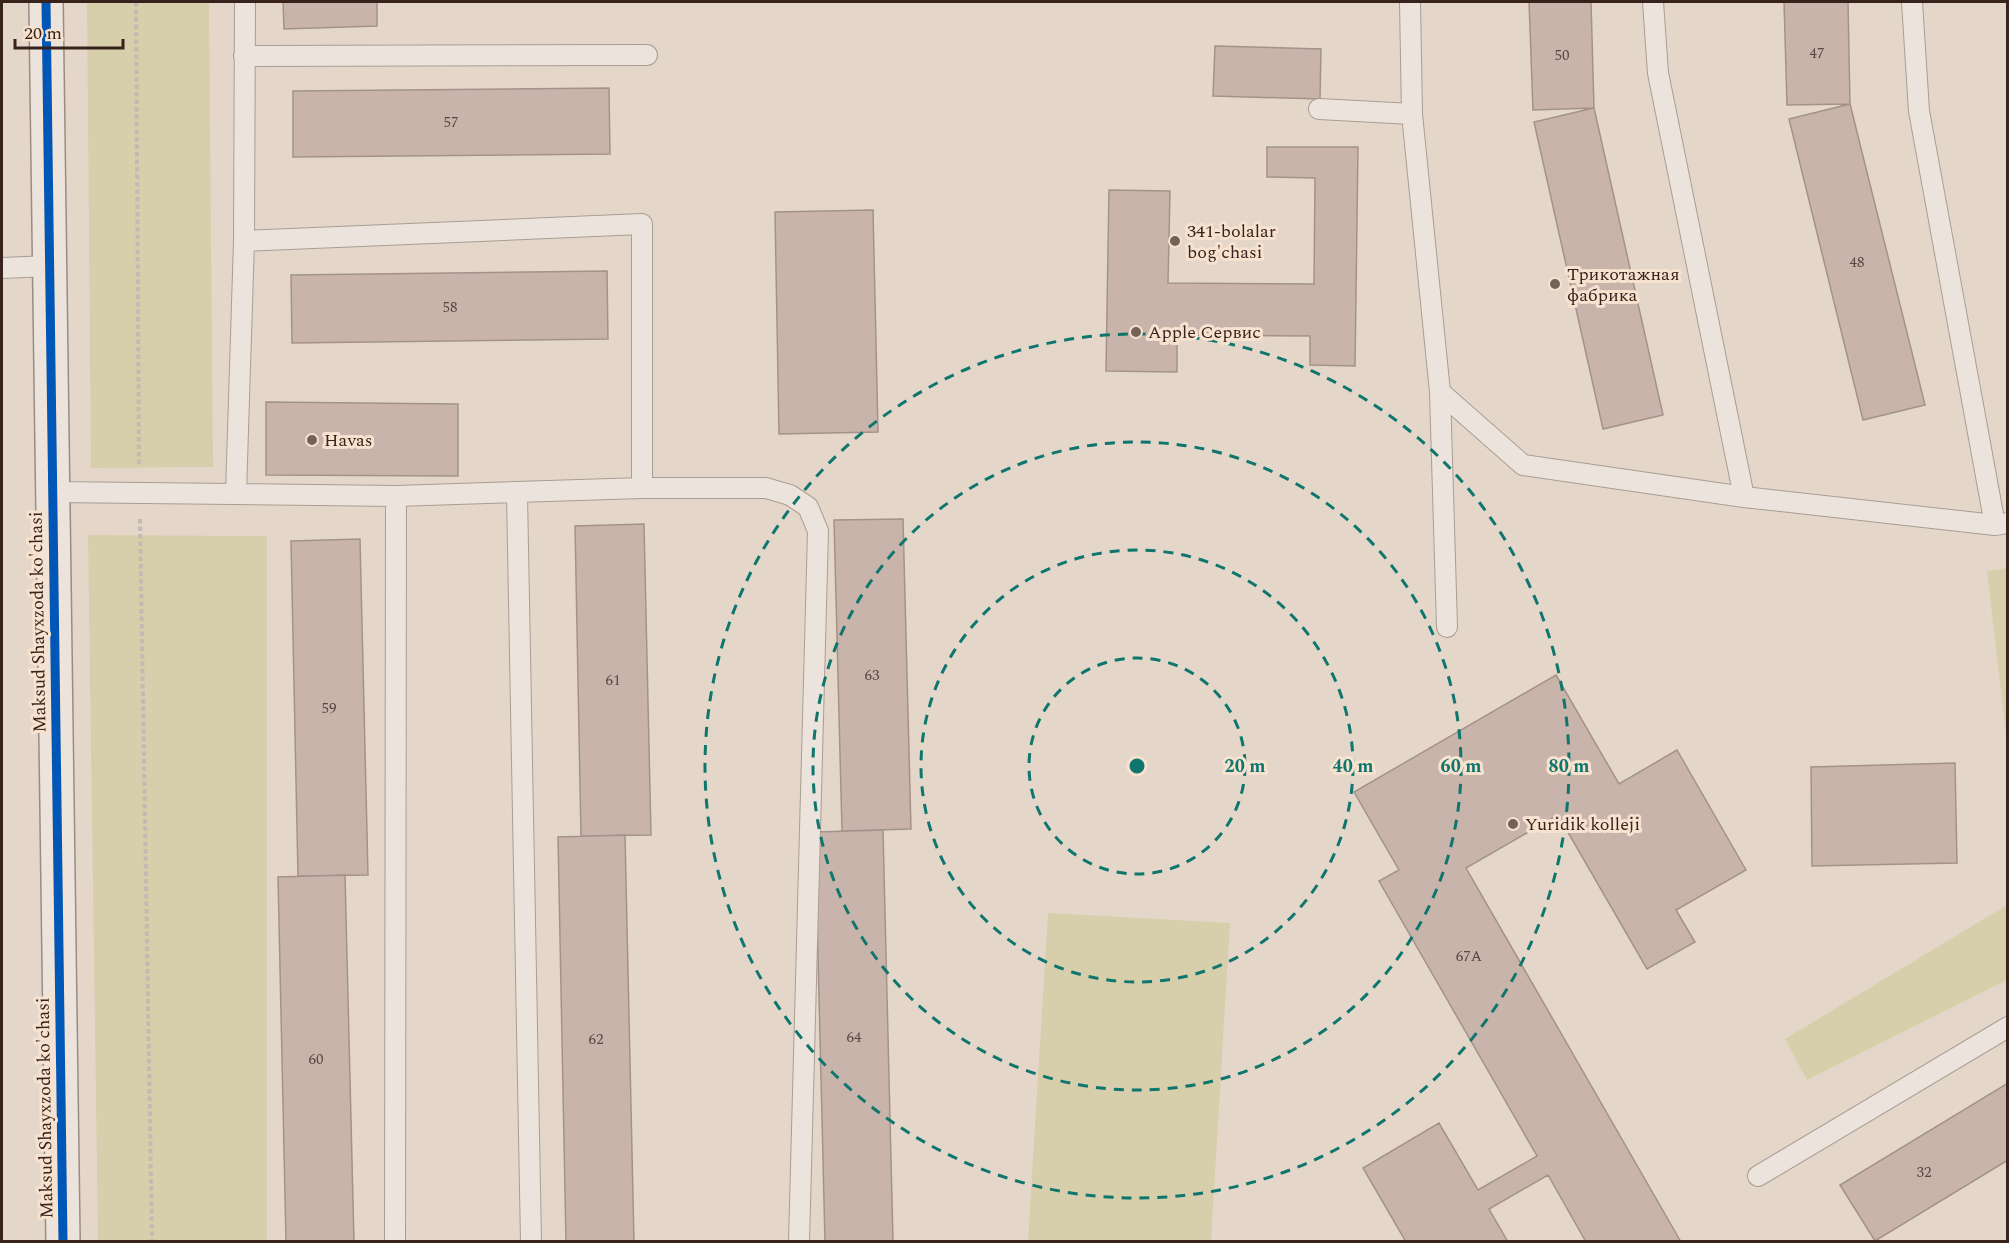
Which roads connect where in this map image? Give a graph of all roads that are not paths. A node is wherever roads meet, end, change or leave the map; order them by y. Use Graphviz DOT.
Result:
graph roads {
  1 [pos="46,2"];
  2 [pos="245,2"];
  3 [pos="1410,2"];
  4 [pos="1653,2"];
  5 [pos="1912,2"];
  6 [pos="647,55"];
  7 [pos="244,56"];
  8 [pos="1319,110"];
  9 [pos="1412,114"];
  10 [pos="244,241"];
  11 [pos="49,266"];
  12 [pos="2,268"];
  13 [pos="1440,392"];
  14 [pos="642,488"];
  15 [pos="53,492"];
  16 [pos="236,494"];
  17 [pos="517,494"];
  18 [pos="396,496"];
  19 [pos="1744,497"];
  20 [pos="2001,524"];
  21 [pos="1447,627"];
  22 [pos="2007,1027"];
  23 [pos="1758,1176"];
  24 [pos="63,1242"];
  25 [pos="395,1242"];
  26 [pos="531,1242"];
  27 [pos="799,1242"];
  1 -- 11 [label="street, Maksud Shayxzoda ko'chasi"];
  2 -- 7 [label="lane"];
  3 -- 9 [label="lane"];
  4 -- 19 [label="lane"];
  5 -- 20 [label="lane"];
  6 -- 7 [label="lane"];
  7 -- 10 [label="lane"];
  8 -- 9 [label="lane"];
  9 -- 13 [label="lane"];
  10 -- 14 [label="lane"];
  10 -- 16 [label="lane"];
  11 -- 12 [label="lane"];
  11 -- 15 [label="street, Maksud Shayxzoda ko'chasi"];
  13 -- 19 [label="lane"];
  13 -- 21 [label="lane"];
  14 -- 17 [label="lane"];
  14 -- 27 [label="lane"];
  15 -- 16 [label="lane"];
  15 -- 24 [label="street, Maksud Shayxzoda ko'chasi"];
  16 -- 18 [label="lane"];
  17 -- 18 [label="lane"];
  17 -- 26 [label="lane"];
  18 -- 25 [label="lane"];
  19 -- 20 [label="lane"];
  22 -- 23 [label="lane"];
}
